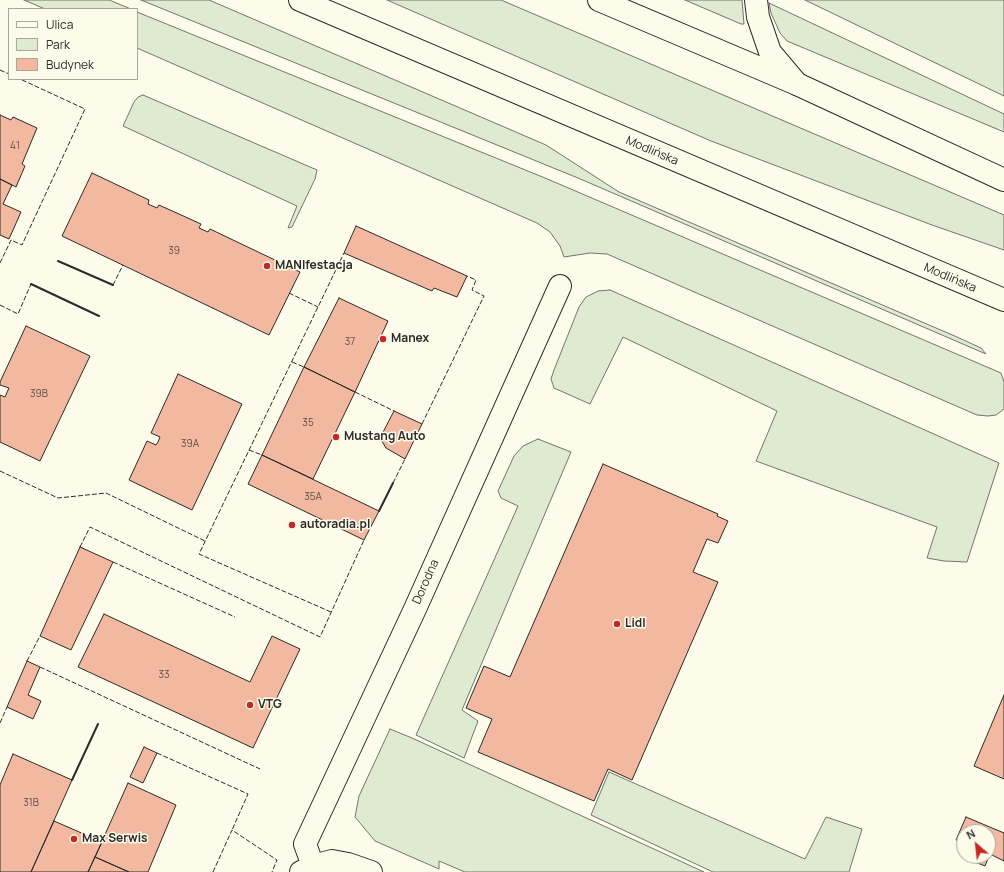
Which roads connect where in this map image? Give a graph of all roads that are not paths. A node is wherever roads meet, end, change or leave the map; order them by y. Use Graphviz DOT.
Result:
graph roads {
  1 [pos="300,0"];
  2 [pos="599,0"];
  3 [pos="756,0"];
  4 [pos="798,84"];
  5 [pos="1004,180"];
  6 [pos="560,286"];
  7 [pos="1004,300"];
  8 [pos="307,869"];
  9 [pos="371,872"];
  1 -- 7 [label="main road, Modlińska"];
  2 -- 4 [label="main road"];
  3 -- 4 [label="main road"];
  4 -- 5 [label="main road"];
  6 -- 8 [label="main road, Dorodna"];
  8 -- 9 [label="main road"];
}
